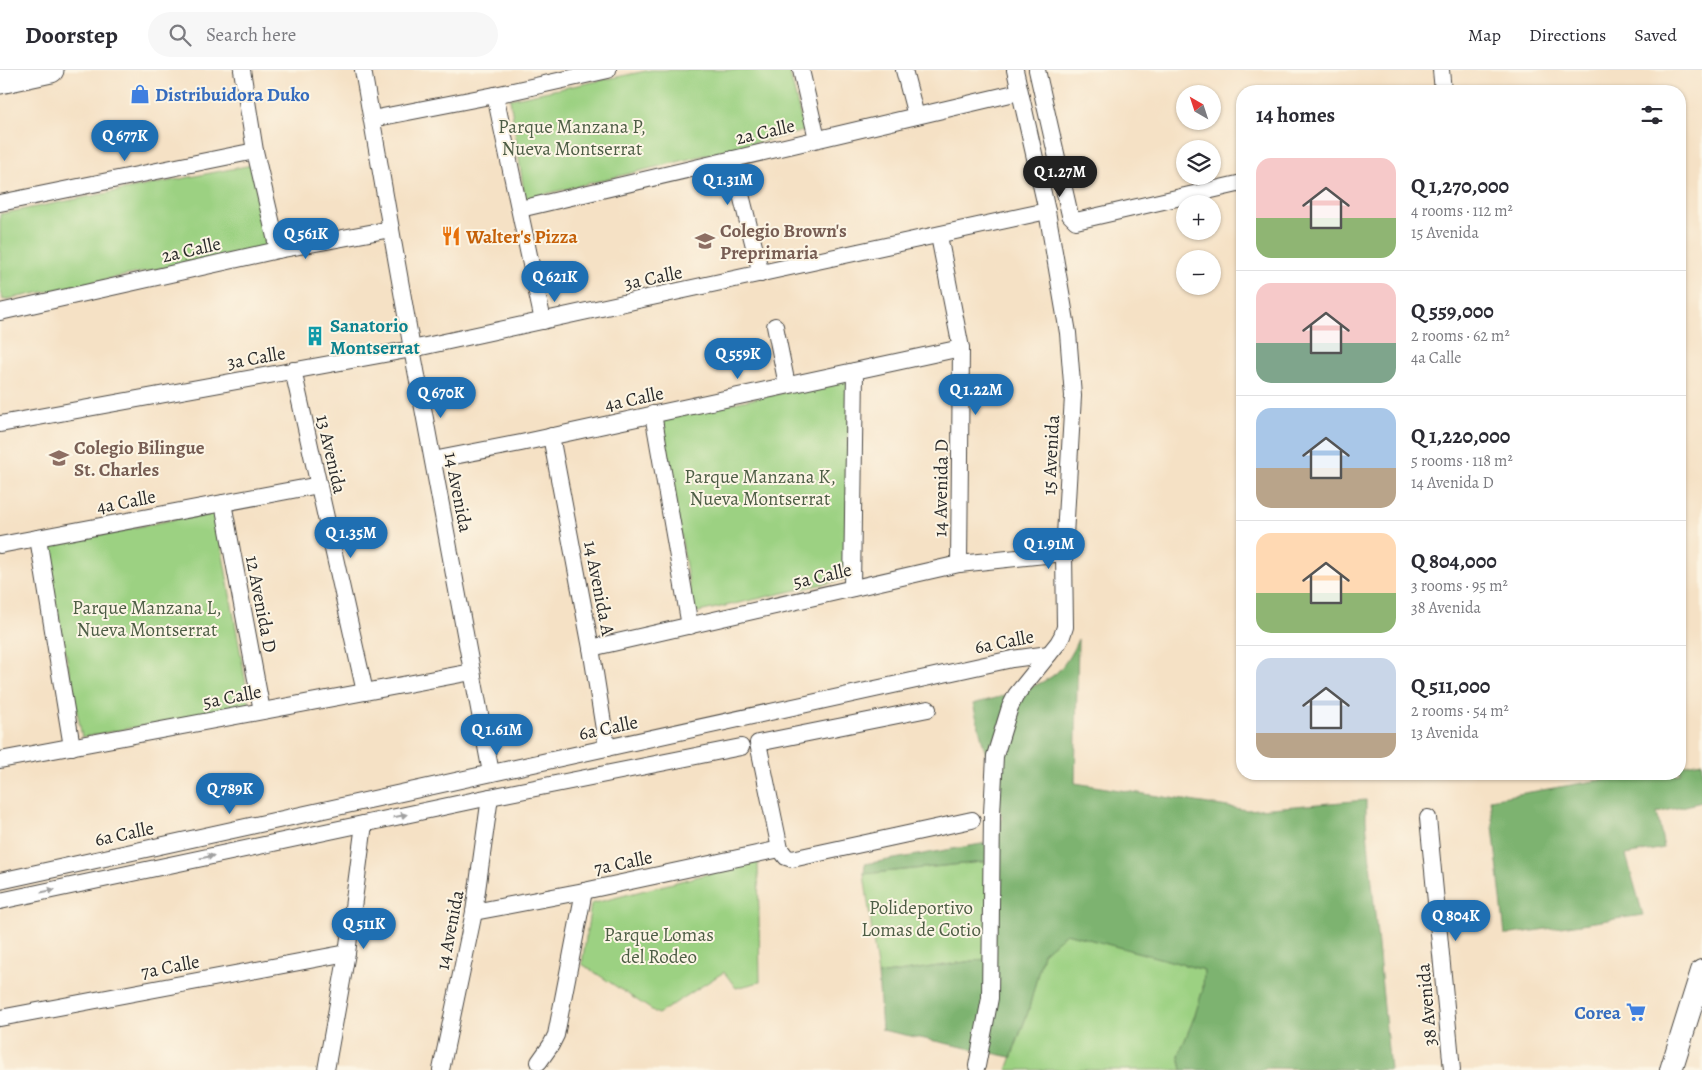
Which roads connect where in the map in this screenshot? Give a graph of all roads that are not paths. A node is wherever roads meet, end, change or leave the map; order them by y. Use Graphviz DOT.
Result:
graph roads {
  1 [pos="51,70"];
  2 [pos="242,70"];
  3 [pos="364,70"];
  4 [pos="608,70"];
  5 [pos="800,70"];
  6 [pos="904,70"];
  7 [pos="1015,70"];
  8 [pos="1037,70"];
  9 [pos="1441,70"];
  10 [pos="0,81"];
  11 [pos="1442,85"];
  12 [pos="1019,92"];
  13 [pos="495,95"];
  14 [pos="916,116"];
  15 [pos="372,119"];
  16 [pos="817,140"];
  17 [pos="255,151"];
  18 [pos="732,159"];
  19 [pos="1236,184"];
  20 [pos="0,203"];
  21 [pos="520,209"];
  22 [pos="1047,211"];
  23 [pos="391,229"];
  24 [pos="939,236"];
  25 [pos="278,250"];
  26 [pos="762,274"];
  27 [pos="0,312"];
  28 [pos="543,321"];
  29 [pos="775,326"];
  30 [pos="961,348"];
  31 [pos="412,349"];
  32 [pos="293,370"];
  33 [pos="855,371"];
  34 [pos="787,385"];
  35 [pos="654,414"];
  36 [pos="0,424"];
  37 [pos="551,436"];
  38 [pos="433,460"];
  39 [pos="319,485"];
  40 [pos="223,503"];
  41 [pos="38,538"];
  42 [pos="0,545"];
  43 [pos="1064,553"];
  44 [pos="959,564"];
  45 [pos="852,588"];
  46 [pos="690,626"];
  47 [pos="591,648"];
  48 [pos="1049,654"];
  49 [pos="472,672"];
  50 [pos="365,692"];
  51 [pos="928,709"];
  52 [pos="262,711"];
  53 [pos="72,747"];
  54 [pos="741,747"];
  55 [pos="607,748"];
  56 [pos="0,760"];
  57 [pos="491,773"];
  58 [pos="490,797"];
  59 [pos="1428,818"];
  60 [pos="972,820"];
  61 [pos="364,824"];
  62 [pos="780,849"];
  63 [pos="0,881"];
  64 [pos="584,891"];
  65 [pos="0,901"];
  66 [pos="474,912"];
  67 [pos="347,953"];
  68 [pos="1702,970"];
  69 [pos="0,1018"];
  70 [pos="539,1062"];
  71 [pos="977,1066"];
  72 [pos="326,1070"];
  73 [pos="441,1070"];
  74 [pos="1452,1070"];
  75 [pos="1671,1070"];
  1 -- 10 [label="main road"];
  2 -- 17 [label="street"];
  3 -- 15 [label="street, 14 Avenida"];
  4 -- 13 [label="street"];
  5 -- 16 [label="street"];
  6 -- 14 [label="street"];
  7 -- 12 [label="street, 15 Avenida"];
  8 -- 19 [label="street"];
  9 -- 11 [label="street"];
  12 -- 14 [label="street, 2a Calle"];
  12 -- 22 [label="street, 15 Avenida"];
  13 -- 15 [label="street"];
  13 -- 21 [label="street"];
  14 -- 16 [label="street, 2a Calle"];
  15 -- 23 [label="street, 14 Avenida"];
  16 -- 18 [label="street, 2a Calle"];
  17 -- 20 [label="street"];
  17 -- 25 [label="street"];
  18 -- 21 [label="street, 2a Calle"];
  18 -- 26 [label="street"];
  21 -- 28 [label="street"];
  22 -- 24 [label="street, 3a Calle"];
  22 -- 43 [label="street, 15 Avenida"];
  23 -- 25 [label="street, 2a Calle"];
  23 -- 31 [label="street, 14 Avenida"];
  24 -- 26 [label="street, 3a Calle"];
  24 -- 30 [label="street, 14 Avenida D"];
  25 -- 27 [label="street, 2a Calle"];
  26 -- 28 [label="street, 3a Calle"];
  28 -- 31 [label="street, 3a Calle"];
  29 -- 34 [label="street"];
  30 -- 33 [label="street, 4a Calle"];
  30 -- 44 [label="street, 14 Avenida D"];
  31 -- 32 [label="street, 3a Calle"];
  31 -- 38 [label="street, 14 Avenida"];
  32 -- 36 [label="street, 3a Calle"];
  32 -- 39 [label="street, 13 Avenida"];
  33 -- 34 [label="street, 4a Calle"];
  33 -- 45 [label="street"];
  34 -- 35 [label="street, 4a Calle"];
  35 -- 37 [label="street, 4a Calle"];
  35 -- 46 [label="street"];
  37 -- 38 [label="street, 4a Calle"];
  37 -- 47 [label="street, 14 Avenida A"];
  38 -- 49 [label="street, 14 Avenida"];
  39 -- 40 [label="street, 4a Calle"];
  39 -- 50 [label="street, 13 Avenida"];
  40 -- 41 [label="street, 4a Calle"];
  40 -- 52 [label="street, 12 Avenida D"];
  41 -- 42 [label="street, 4a Calle"];
  41 -- 53 [label="street"];
  43 -- 44 [label="street, 5a Calle"];
  43 -- 48 [label="street, 15 Avenida"];
  44 -- 45 [label="street, 5a Calle"];
  45 -- 46 [label="street, 5a Calle"];
  46 -- 47 [label="street, 5a Calle"];
  47 -- 55 [label="street, 14 Avenida A"];
  48 -- 55 [label="street, 6a Calle"];
  48 -- 71 [label="street, 15 Avenida"];
  49 -- 50 [label="street, 5a Calle"];
  49 -- 57 [label="street, 14 Avenida"];
  50 -- 52 [label="street, 5a Calle"];
  51 -- 62 [label="street"];
  52 -- 53 [label="street, 5a Calle"];
  53 -- 56 [label="street, 5a Calle"];
  54 -- 58 [label="street"];
  55 -- 57 [label="street, 6a Calle"];
  57 -- 63 [label="street, 6a Calle"];
  61 -- 58 [label="street, one-way"];
  58 -- 66 [label="street, 14 Avenida"];
  59 -- 74 [label="street, 38 Avenida"];
  60 -- 62 [label="street"];
  65 -- 61 [label="street, one-way"];
  61 -- 67 [label="street"];
  62 -- 64 [label="street, 7a Calle"];
  64 -- 66 [label="street, 7a Calle"];
  64 -- 70 [label="street"];
  66 -- 73 [label="street, 14 Avenida"];
  67 -- 69 [label="street, 7a Calle"];
  67 -- 72 [label="street"];
  68 -- 75 [label="street"];
}
